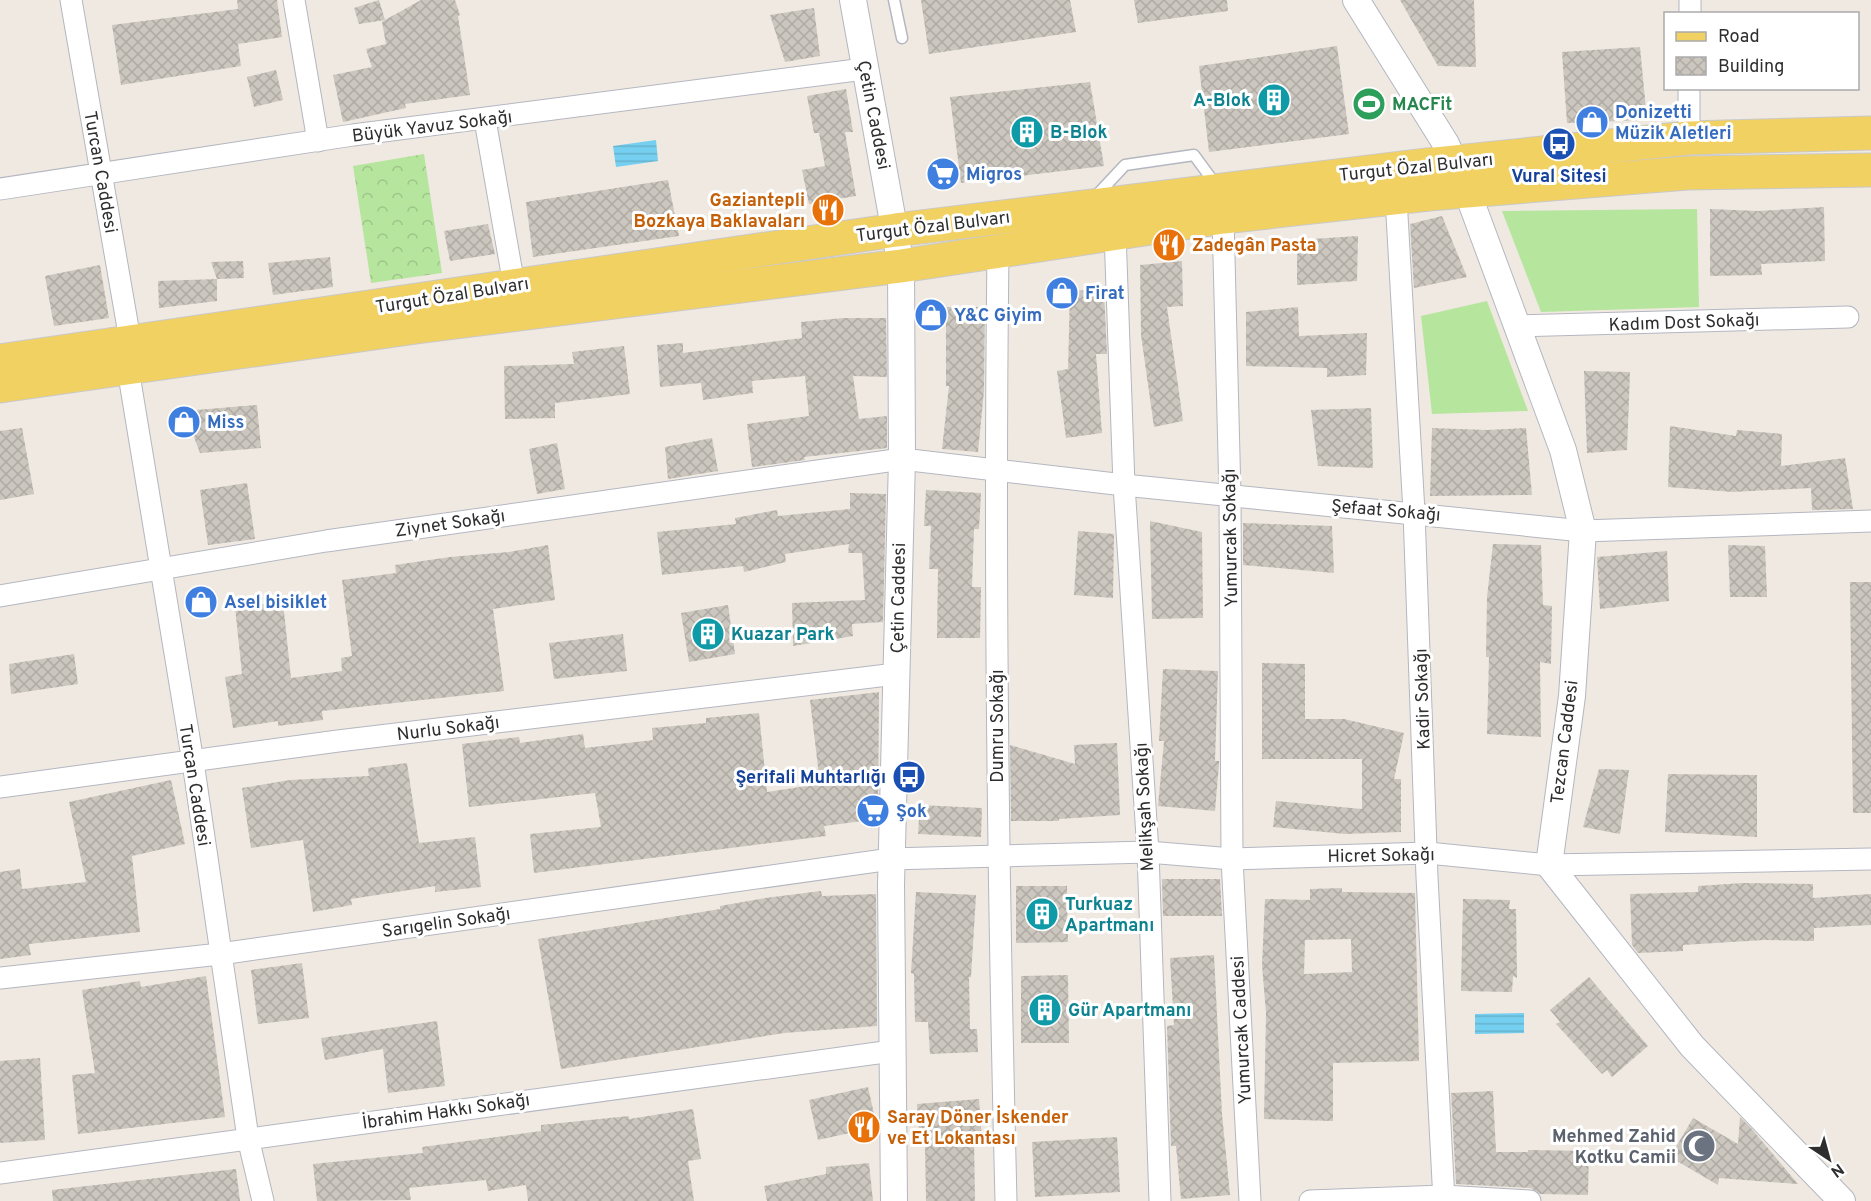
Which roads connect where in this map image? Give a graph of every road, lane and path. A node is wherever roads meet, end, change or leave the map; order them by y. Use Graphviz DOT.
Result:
graph roads {
  1 [pos="71,0"];
  2 [pos="294,0"];
  3 [pos="853,0"];
  4 [pos="894,0"];
  5 [pos="1356,0"];
  6 [pos="902,38"];
  7 [pos="864,69"];
  8 [pos="1689,90"];
  9 [pos="484,120"];
  10 [pos="1871,134"];
  11 [pos="1689,138"];
  12 [pos="318,141"];
  13 [pos="1453,162"];
  14 [pos="1871,170"];
  15 [pos="102,174"];
  16 [pos="0,189"];
  17 [pos="1467,191"];
  18 [pos="1396,198"];
  19 [pos="1221,204"];
  20 [pos="896,230"];
  21 [pos="1115,232"];
  22 [pos="998,251"];
  23 [pos="901,266"];
  24 [pos="514,285"];
  25 [pos="1848,317"];
  26 [pos="1520,327"];
  27 [pos="127,357"];
  28 [pos="0,361"];
  29 [pos="0,386"];
  30 [pos="902,459"];
  31 [pos="995,468"];
  32 [pos="1124,485"];
  33 [pos="1230,496"];
  34 [pos="1414,512"];
  35 [pos="1871,521"];
  36 [pos="1583,531"];
  37 [pos="160,570"];
  38 [pos="0,596"];
  39 [pos="896,674"];
  40 [pos="193,762"];
  41 [pos="0,787"];
  42 [pos="1148,852"];
  43 [pos="1428,853"];
  44 [pos="998,856"];
  45 [pos="891,858"];
  46 [pos="1232,859"];
  47 [pos="1871,859"];
  48 [pos="1549,866"];
  49 [pos="220,954"];
  50 [pos="0,978"];
  51 [pos="892,1051"];
  52 [pos="248,1138"];
  53 [pos="0,1173"];
  54 [pos="1444,1198"];
  55 [pos="263,1201"];
  56 [pos="894,1201"];
  57 [pos="1006,1201"];
  58 [pos="1160,1201"];
  59 [pos="1250,1201"];
  60 [pos="1310,1201"];
  61 [pos="1530,1201"];
  62 [pos="1842,1201"];
  1 -- 15 [label="street, Turcan Caddesi"];
  2 -- 12 [label="street"];
  3 -- 7 [label="street, Çetin Caddesi"];
  4 -- 6 [label="lane"];
  5 -- 13 [label="street"];
  7 -- 9 [label="street, Büyük Yavuz Sokağı"];
  7 -- 20 [label="street, Çetin Caddesi"];
  8 -- 11 [label="street"];
  9 -- 12 [label="street, Büyük Yavuz Sokağı"];
  9 -- 24 [label="street"];
  10 -- 11 [label="main road, Turgut Özal Bulvarı"];
  11 -- 13 [label="main road, Turgut Özal Bulvarı"];
  12 -- 15 [label="street, Büyük Yavuz Sokağı"];
  13 -- 17 [label="street, Tezcan Caddesi"];
  13 -- 19 [label="main road, Turgut Özal Bulvarı"];
  14 -- 17 [label="main road, Turgut Özal Bulvarı"];
  15 -- 16 [label="street, Büyük Yavuz Sokağı"];
  15 -- 27 [label="street, Turcan Caddesi"];
  17 -- 18 [label="main road, Turgut Özal Bulvarı"];
  17 -- 26 [label="street, Tezcan Caddesi"];
  18 -- 19 [label="main road, Turgut Özal Bulvarı"];
  18 -- 34 [label="street, Kadir Sokağı"];
  19 -- 20 [label="main road, Turgut Özal Bulvarı"];
  19 -- 21 [label="main road, Turgut Özal Bulvarı"];
  19 -- 33 [label="street, Yumurcak Sokağı"];
  20 -- 23 [label="street, Çetin Caddesi"];
  20 -- 24 [label="main road, Turgut Özal Bulvarı"];
  21 -- 22 [label="main road, Turgut Özal Bulvarı"];
  21 -- 32 [label="street"];
  22 -- 23 [label="main road, Turgut Özal Bulvarı"];
  22 -- 31 [label="street, Dumru Sokağı"];
  23 -- 27 [label="main road, Turgut Özal Bulvarı"];
  23 -- 30 [label="street, Çetin Caddesi"];
  24 -- 27 [label="main road, Turgut Özal Bulvarı"];
  25 -- 26 [label="street, Kadım Dost Sokağı"];
  26 -- 36 [label="street, Tezcan Caddesi"];
  27 -- 28 [label="main road, Turgut Özal Bulvarı"];
  27 -- 29 [label="main road, Turgut Özal Bulvarı"];
  27 -- 37 [label="street, Turcan Caddesi"];
  30 -- 31 [label="street, Şefaat Sokağı"];
  30 -- 37 [label="street, Ziynet Sokağı"];
  30 -- 39 [label="street, Çetin Caddesi"];
  31 -- 32 [label="street, Şefaat Sokağı"];
  31 -- 44 [label="street, Dumru Sokağı"];
  32 -- 33 [label="street, Şefaat Sokağı"];
  32 -- 42 [label="street, Melikşah Sokağı"];
  33 -- 34 [label="street, Şefaat Sokağı"];
  33 -- 46 [label="street, Yumurcak Sokağı"];
  34 -- 36 [label="street, Şefaat Sokağı"];
  34 -- 43 [label="street, Kadir Sokağı"];
  35 -- 36 [label="street, Şefaat Sokağı"];
  36 -- 48 [label="street, Tezcan Caddesi"];
  37 -- 38 [label="street, Ziynet Sokağı"];
  37 -- 40 [label="street, Turcan Caddesi"];
  39 -- 40 [label="street, Nurlu Sokağı"];
  39 -- 45 [label="street, Çetin Caddesi"];
  40 -- 41 [label="street, Nurlu Sokağı"];
  40 -- 49 [label="street, Turcan Caddesi"];
  42 -- 44 [label="street, Hicret Sokağı"];
  42 -- 46 [label="street, Hicret Sokağı"];
  42 -- 58 [label="street, Melikşah Sokağı"];
  43 -- 46 [label="street, Hicret Sokağı"];
  43 -- 48 [label="street, Hicret Sokağı"];
  43 -- 54 [label="street, Kadir Sokağı"];
  44 -- 45 [label="street, Hicret Sokağı"];
  44 -- 57 [label="street, Dumru Sokağı"];
  45 -- 49 [label="street, Sarıgelin Sokağı"];
  45 -- 51 [label="street, Çetin Caddesi"];
  46 -- 59 [label="street, Yumurcak Caddesi"];
  47 -- 48 [label="street, Hicret Sokağı"];
  48 -- 62 [label="street"];
  49 -- 50 [label="street, Sarıgelin Sokağı"];
  49 -- 52 [label="street, Turcan Caddesi"];
  51 -- 52 [label="street, İbrahim Hakkı Sokağı"];
  51 -- 56 [label="street, Çetin Caddesi"];
  52 -- 53 [label="street, İbrahim Hakkı Sokağı"];
  52 -- 55 [label="street, Turcan Caddesi"];
  54 -- 60 [label="street"];
  54 -- 61 [label="street"];
}
